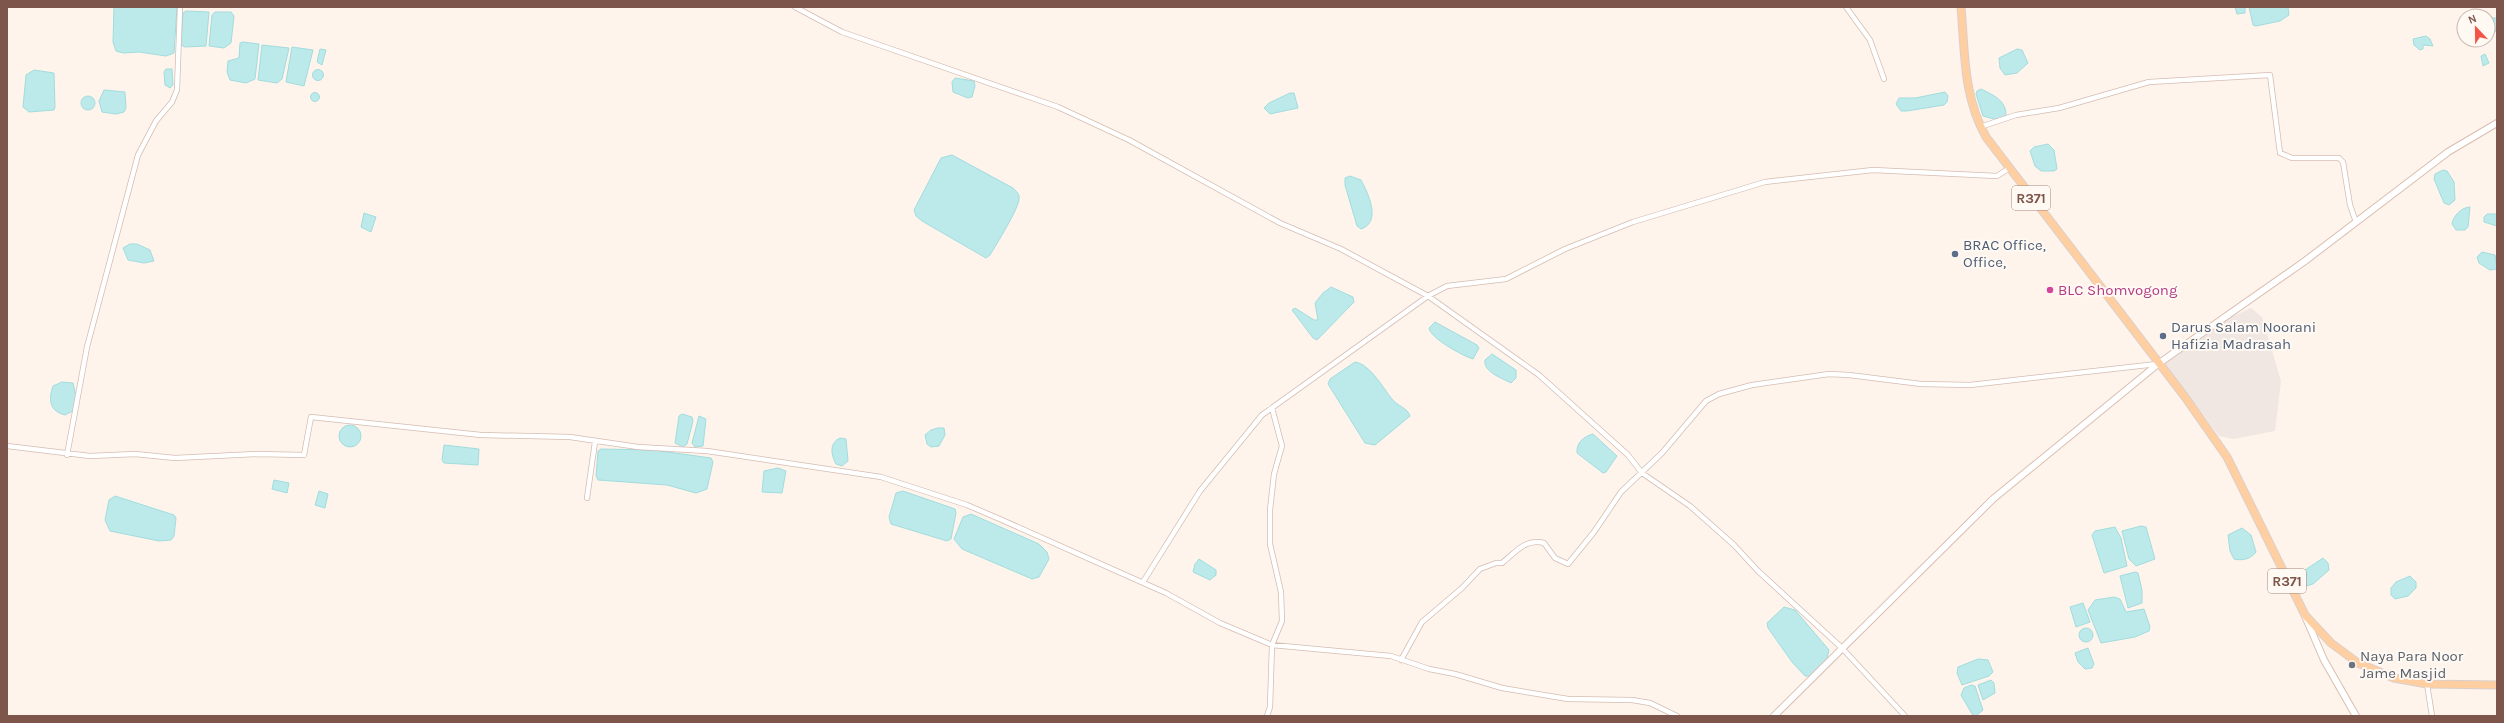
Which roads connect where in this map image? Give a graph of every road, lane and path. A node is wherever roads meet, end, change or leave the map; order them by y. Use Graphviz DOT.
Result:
graph roads {
  1 [pos="180,7"];
  2 [pos="795,7"];
  3 [pos="1846,7"];
  4 [pos="1961,7"];
  5 [pos="1884,79"];
  6 [pos="2497,123"];
  7 [pos="1980,127"];
  8 [pos="2008,169"];
  9 [pos="2356,222"];
  10 [pos="1428,296"];
  11 [pos="2158,364"];
  12 [pos="1272,408"];
  13 [pos="595,442"];
  14 [pos="7,446"];
  15 [pos="67,455"];
  16 [pos="1642,473"];
  17 [pos="587,498"];
  18 [pos="1143,582"];
  19 [pos="2305,615"];
  20 [pos="1272,645"];
  21 [pos="1842,648"];
  22 [pos="1401,660"];
  23 [pos="2427,684"];
  24 [pos="2497,685"];
  25 [pos="1267,716"];
  26 [pos="1677,716"];
  27 [pos="1774,716"];
  28 [pos="1905,716"];
  29 [pos="2356,716"];
  30 [pos="2432,716"];
  1 -- 15 [label="street"];
  2 -- 10 [label="street"];
  3 -- 5 [label="street"];
  4 -- 7 [label="main road, R371"];
  6 -- 9 [label="street"];
  7 -- 8 [label="main road, R371"];
  7 -- 9 [label="street"];
  8 -- 10 [label="street"];
  8 -- 11 [label="main road, R371"];
  9 -- 11 [label="street"];
  10 -- 12 [label="street"];
  10 -- 16 [label="street"];
  11 -- 16 [label="street"];
  11 -- 19 [label="main road, R371"];
  11 -- 21 [label="street"];
  12 -- 18 [label="street"];
  12 -- 20 [label="street"];
  13 -- 15 [label="street"];
  13 -- 17 [label="street"];
  13 -- 18 [label="street"];
  14 -- 15 [label="street"];
  16 -- 21 [label="street"];
  16 -- 22 [label="street"];
  18 -- 20 [label="street"];
  19 -- 23 [label="main road, R371"];
  19 -- 29 [label="street"];
  20 -- 22 [label="street"];
  20 -- 25 [label="street"];
  21 -- 27 [label="street"];
  21 -- 28 [label="street"];
  22 -- 26 [label="street"];
  23 -- 24 [label="main road, R371"];
  23 -- 30 [label="street"];
}
